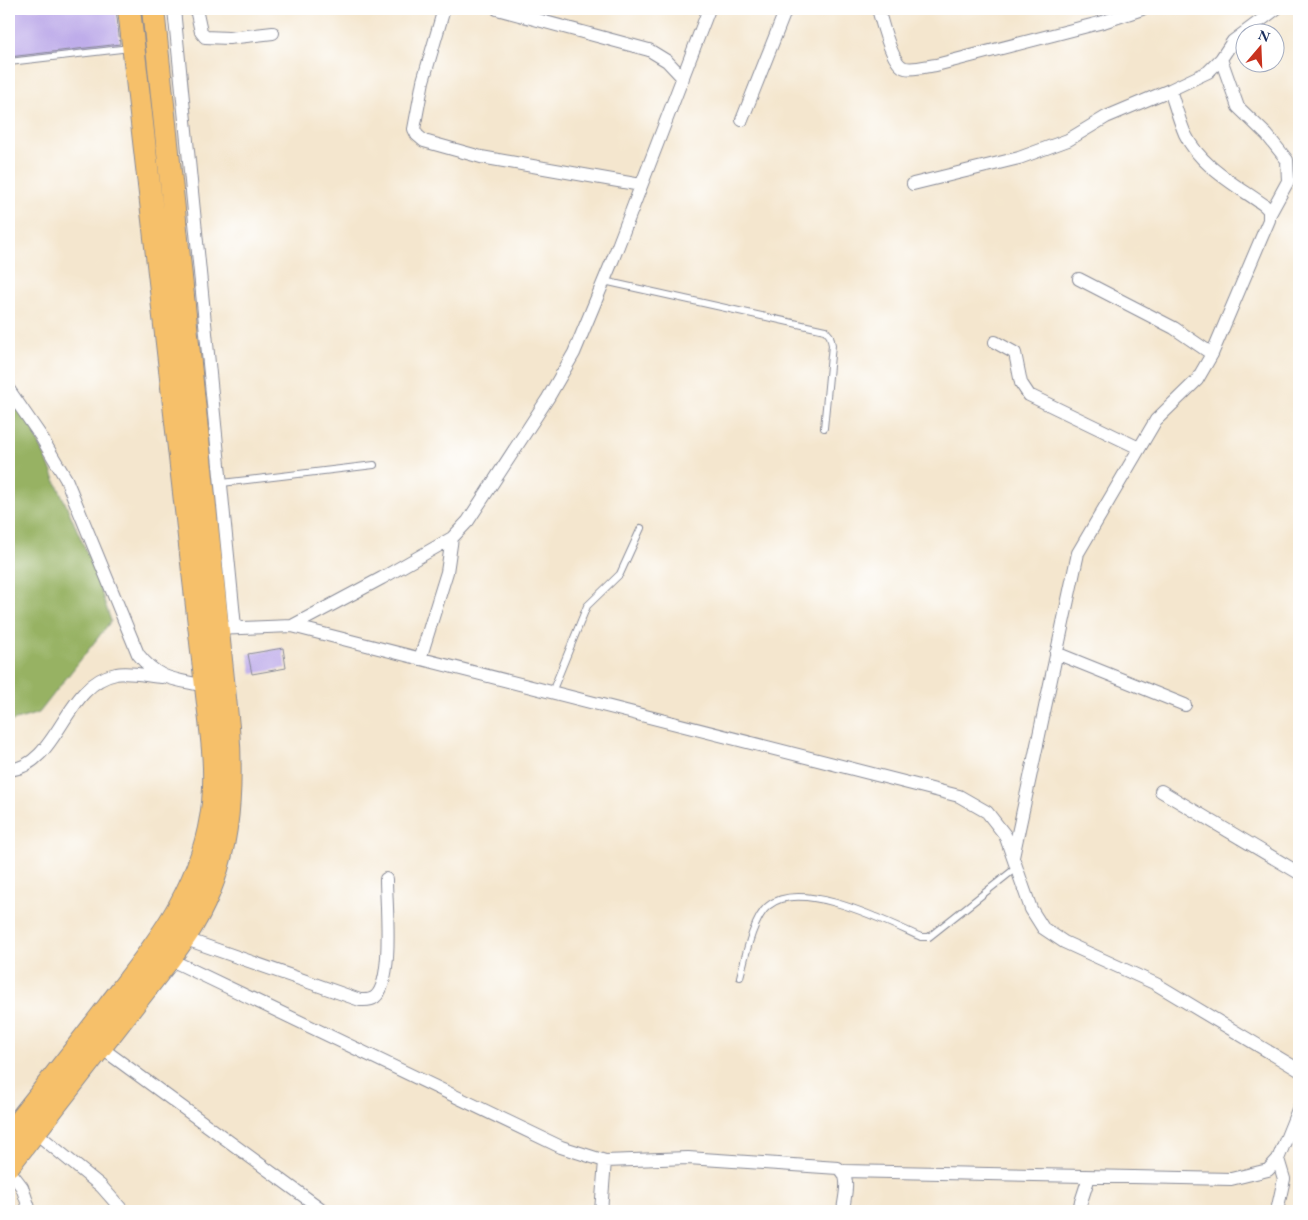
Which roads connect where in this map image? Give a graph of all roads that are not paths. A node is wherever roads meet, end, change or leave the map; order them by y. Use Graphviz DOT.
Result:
graph roads {
  1 [pos="129,9"];
  2 [pos="153,9"];
  3 [pos="174,9"];
  4 [pos="196,9"];
  5 [pos="444,9"];
  6 [pos="497,9"];
  7 [pos="709,9"];
  8 [pos="786,9"];
  9 [pos="878,9"];
  10 [pos="1142,9"];
  11 [pos="1276,9"];
  12 [pos="273,32"];
  13 [pos="134,47"];
  14 [pos="1221,59"];
  15 [pos="9,62"];
  16 [pos="683,78"];
  17 [pos="1170,90"];
  18 [pos="742,120"];
  19 [pos="913,184"];
  20 [pos="642,185"];
  21 [pos="1270,214"];
  22 [pos="1079,279"];
  23 [pos="604,281"];
  24 [pos="995,342"];
  25 [pos="1212,354"];
  26 [pos="9,390"];
  27 [pos="824,428"];
  28 [pos="1139,448"];
  29 [pos="374,465"];
  30 [pos="222,483"];
  31 [pos="641,528"];
  32 [pos="452,538"];
  33 [pos="292,626"];
  34 [pos="217,628"];
  35 [pos="1056,653"];
  36 [pos="420,659"];
  37 [pos="164,677"];
  38 [pos="206,686"];
  39 [pos="552,692"];
  40 [pos="1185,705"];
  41 [pos="9,770"];
  42 [pos="1161,791"];
  43 [pos="1014,863"];
  44 [pos="1299,873"];
  45 [pos="386,879"];
  46 [pos="183,938"];
  47 [pos="169,959"];
  48 [pos="740,977"];
  49 [pos="93,1042"];
  50 [pos="1299,1070"];
  51 [pos="1299,1107"];
  52 [pos="35,1132"];
  53 [pos="9,1134"];
  54 [pos="1278,1159"];
  55 [pos="605,1161"];
  56 [pos="9,1165"];
  57 [pos="9,1170"];
  58 [pos="844,1171"];
  59 [pos="1089,1177"];
  60 [pos="30,1211"];
  61 [pos="123,1211"];
  62 [pos="324,1211"];
  63 [pos="601,1211"];
  64 [pos="843,1211"];
  65 [pos="1078,1211"];
  66 [pos="1277,1211"];
  1 -- 13 [label="highway"];
  2 -- 34 [label="highway"];
  3 -- 30 [label="street"];
  4 -- 12 [label="street"];
  5 -- 20 [label="street"];
  6 -- 16 [label="street"];
  7 -- 16 [label="street"];
  8 -- 18 [label="street"];
  9 -- 10 [label="street"];
  11 -- 14 [label="street"];
  13 -- 15 [label="lane"];
  13 -- 34 [label="highway"];
  14 -- 17 [label="street"];
  14 -- 21 [label="street"];
  16 -- 20 [label="street"];
  17 -- 19 [label="street"];
  17 -- 21 [label="street"];
  20 -- 23 [label="street"];
  21 -- 25 [label="street"];
  22 -- 25 [label="street"];
  23 -- 27 [label="lane"];
  23 -- 32 [label="street"];
  24 -- 28 [label="street"];
  25 -- 28 [label="street"];
  26 -- 37 [label="street"];
  28 -- 35 [label="street"];
  29 -- 30 [label="lane"];
  30 -- 34 [label="street"];
  31 -- 39 [label="lane"];
  32 -- 33 [label="street"];
  32 -- 36 [label="street"];
  33 -- 34 [label="street"];
  33 -- 36 [label="street"];
  34 -- 38 [label="highway"];
  34 -- 46 [label="highway"];
  35 -- 40 [label="street"];
  35 -- 43 [label="street"];
  36 -- 39 [label="street"];
  37 -- 38 [label="street"];
  37 -- 41 [label="street"];
  38 -- 49 [label="highway"];
  39 -- 43 [label="street"];
  42 -- 44 [label="street"];
  43 -- 48 [label="lane"];
  43 -- 50 [label="street"];
  45 -- 46 [label="street"];
  46 -- 47 [label="highway"];
  47 -- 49 [label="highway"];
  47 -- 55 [label="street"];
  49 -- 52 [label="highway"];
  49 -- 53 [label="highway"];
  49 -- 62 [label="street"];
  51 -- 54 [label="street"];
  52 -- 56 [label="highway"];
  52 -- 61 [label="street"];
  54 -- 59 [label="street"];
  54 -- 66 [label="street"];
  55 -- 58 [label="street"];
  55 -- 63 [label="street"];
  57 -- 60 [label="street"];
  58 -- 59 [label="street"];
  58 -- 64 [label="street"];
  59 -- 65 [label="street"];
}
